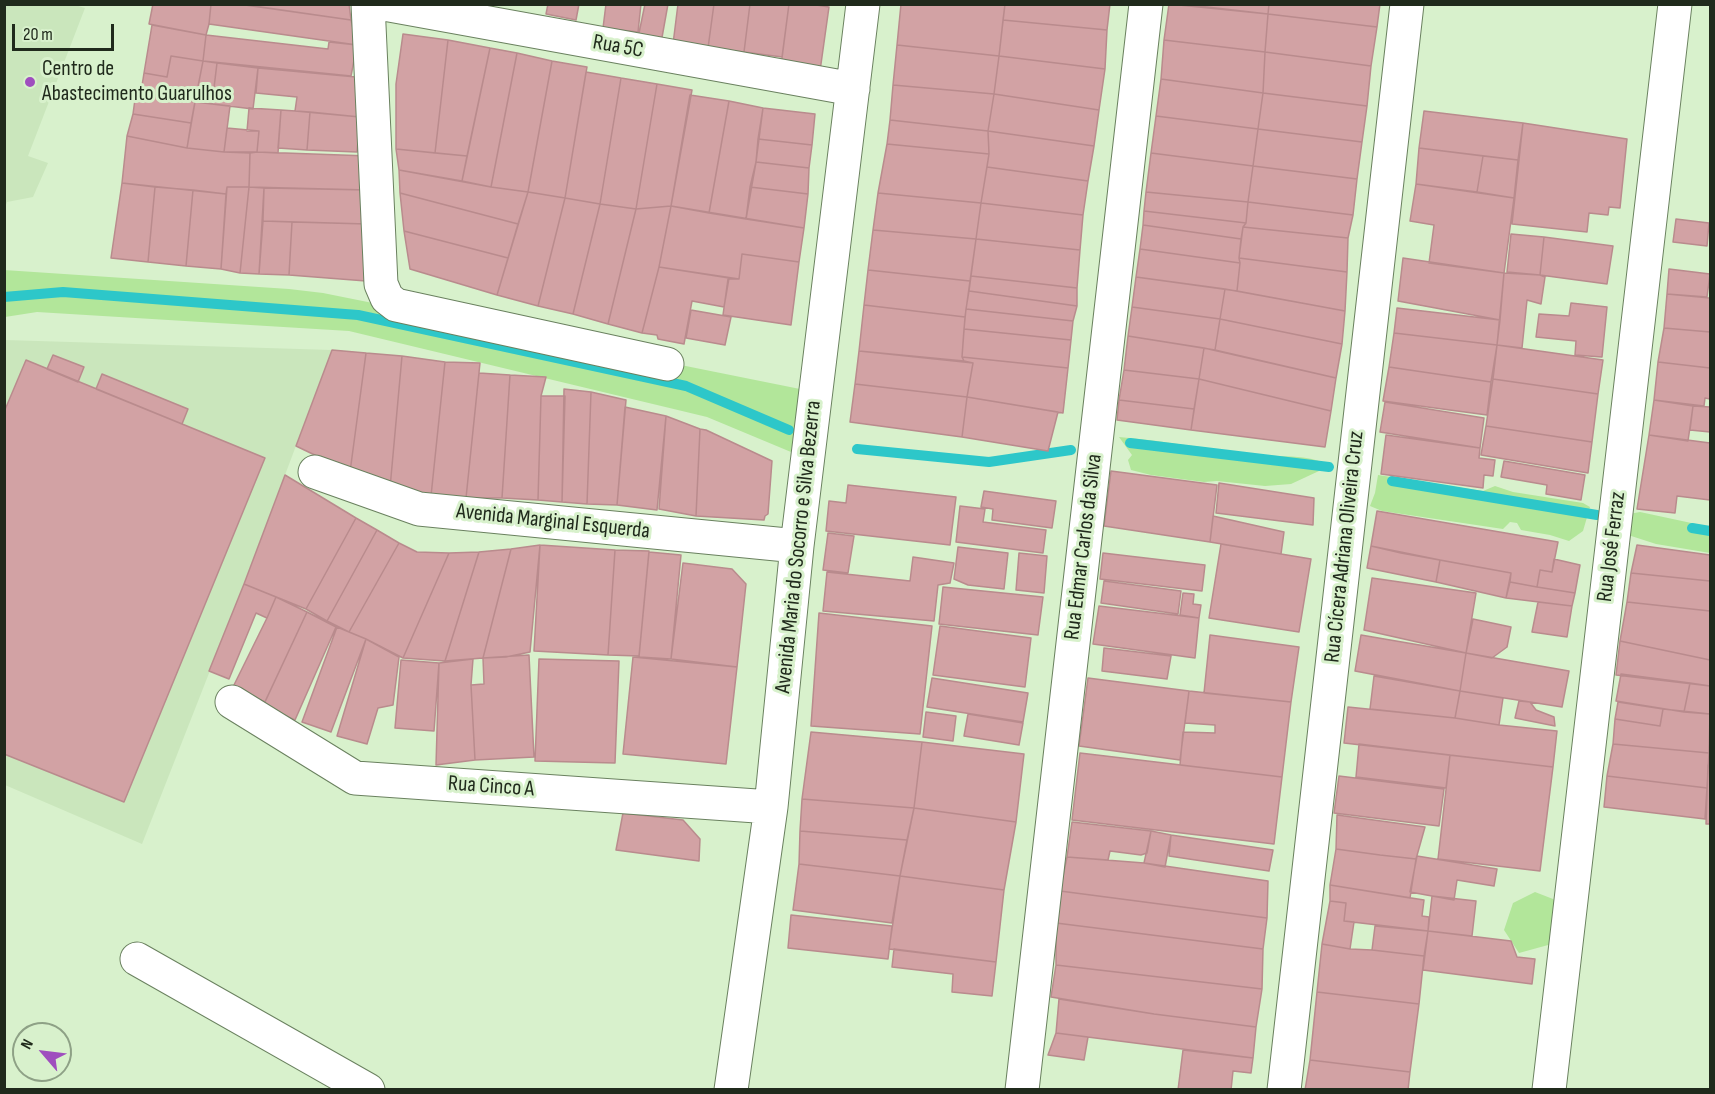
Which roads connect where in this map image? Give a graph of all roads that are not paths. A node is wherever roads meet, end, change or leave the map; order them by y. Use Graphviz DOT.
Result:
graph roads {
  1 [pos="368,4"];
  2 [pos="384,4"];
  3 [pos="863,4"];
  4 [pos="1146,4"];
  5 [pos="1407,4"];
  6 [pos="1675,4"];
  7 [pos="853,89"];
  8 [pos="667,364"];
  9 [pos="315,472"];
  10 [pos="797,546"];
  11 [pos="232,702"];
  12 [pos="771,807"];
  13 [pos="137,959"];
  14 [pos="368,1089"];
  15 [pos="732,1089"];
  16 [pos="1022,1089"];
  17 [pos="1284,1089"];
  18 [pos="1549,1089"];
  1 -- 8 [label="street"];
  2 -- 7 [label="street, Rua 5C"];
  3 -- 7 [label="street, Avenida Maria do Socorro e Silva Bezerra"];
  4 -- 16 [label="street, Rua Edmar Carlos da Silva"];
  5 -- 17 [label="street, Rua Cícera Adriana Oliveira Cruz"];
  6 -- 18 [label="street, Rua José Ferraz"];
  7 -- 10 [label="street, Avenida Maria do Socorro e Silva Bezerra"];
  9 -- 10 [label="street, Avenida Marginal Esquerda"];
  10 -- 12 [label="street, Avenida Maria do Socorro e Silva Bezerra"];
  11 -- 12 [label="street, Rua Cinco A"];
  12 -- 15 [label="street, Avenida Maria do Socorro e Silva Bezerra"];
  13 -- 14 [label="street"];
}
